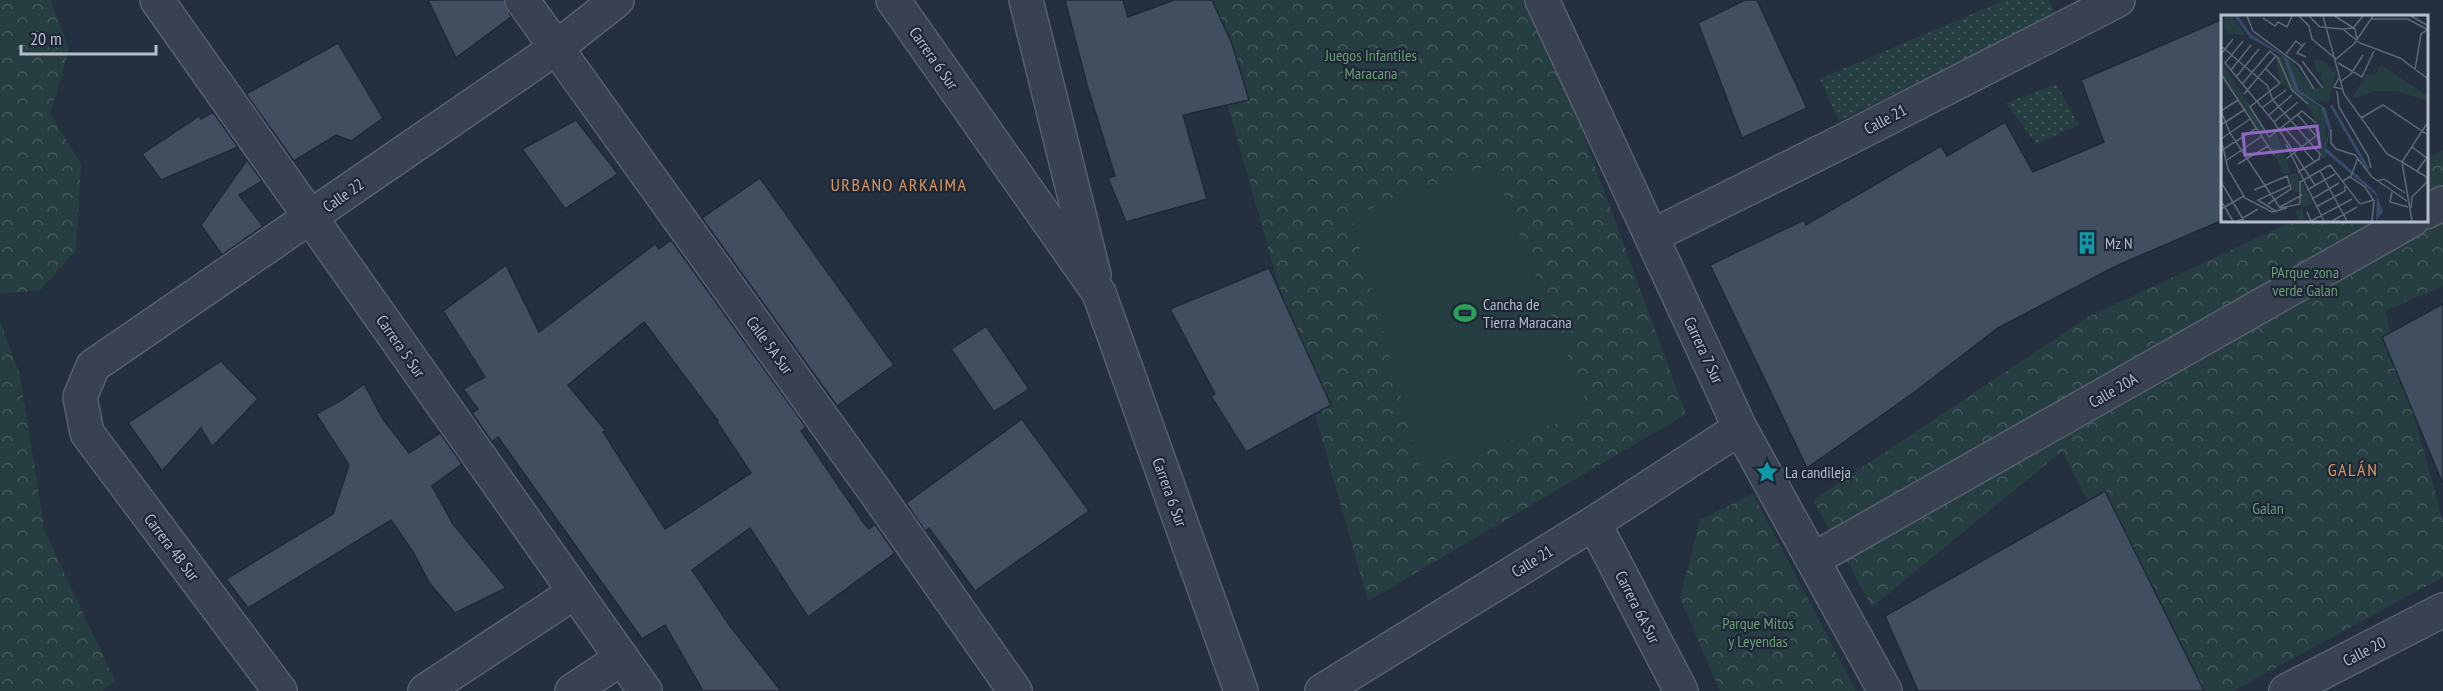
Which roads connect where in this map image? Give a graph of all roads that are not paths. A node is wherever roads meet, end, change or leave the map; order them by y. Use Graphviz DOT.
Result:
graph roads {
  1 [pos="157,0"];
  2 [pos="522,0"];
  3 [pos="617,0"];
  4 [pos="893,0"];
  5 [pos="1026,0"];
  6 [pos="1542,0"];
  7 [pos="2118,0"];
  8 [pos="2084,7"];
  9 [pos="556,48"];
  10 [pos="2443,203"];
  11 [pos="2428,211"];
  12 [pos="309,218"];
  13 [pos="2408,222"];
  14 [pos="1652,236"];
  15 [pos="1099,293"];
  16 [pos="80,397"];
  17 [pos="1740,428"];
  18 [pos="1594,523"];
  19 [pos="1814,559"];
  20 [pos="575,592"];
  21 [pos="2443,610"];
  22 [pos="622,658"];
  23 [pos="280,691"];
  24 [pos="426,691"];
  25 [pos="572,691"];
  26 [pos="645,691"];
  27 [pos="1015,691"];
  28 [pos="1241,691"];
  29 [pos="1322,691"];
  30 [pos="1682,691"];
  31 [pos="1885,691"];
  32 [pos="2286,691"];
  1 -- 12 [label="street, Carrera 5 Sur"];
  2 -- 9 [label="street, Calle 5A Sur"];
  3 -- 9 [label="street, Calle 22"];
  4 -- 15 [label="street, Carrera 6 Sur"];
  5 -- 15 [label="street, Carrera 6 Sur"];
  6 -- 14 [label="street, Carrera 7 Sur"];
  7 -- 8 [label="street, Calle 21"];
  8 -- 14 [label="street, Calle 21"];
  9 -- 12 [label="street, Calle 22"];
  9 -- 27 [label="street, Calle 5A Sur"];
  10 -- 11 [label="street"];
  12 -- 16 [label="street, Calle 22"];
  12 -- 20 [label="street, Carrera 5 Sur"];
  13 -- 19 [label="street, Calle 20A"];
  14 -- 17 [label="street, Carrera 7 Sur"];
  15 -- 28 [label="street, Carrera 6 Sur"];
  16 -- 23 [label="street, Carrera 4B Sur"];
  17 -- 18 [label="street, Calle 21"];
  17 -- 19 [label="street, Carrera 7 Sur"];
  18 -- 29 [label="street, Calle 21"];
  18 -- 30 [label="street, Carrera 6A Sur"];
  19 -- 31 [label="street, Carrera 7 Sur"];
  20 -- 22 [label="street, Carrera 5 Sur"];
  20 -- 24 [label="street"];
  21 -- 32 [label="street, Calle 20"];
  22 -- 25 [label="street"];
  22 -- 26 [label="street, Carrera 5 Sur"];
}
